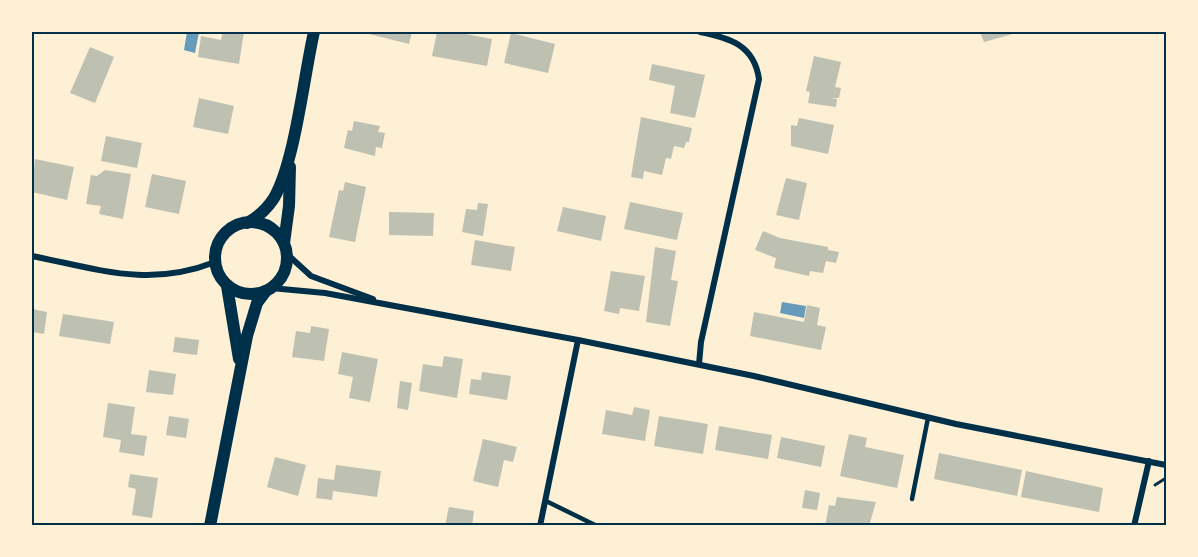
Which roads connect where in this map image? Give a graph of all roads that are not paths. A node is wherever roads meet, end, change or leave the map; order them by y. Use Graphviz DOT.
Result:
graph roads {
  1 [pos="314,32"];
  2 [pos="700,32"];
  3 [pos="290,148"];
  4 [pos="247,223"];
  5 [pos="285,249"];
  6 [pos="32,256"];
  7 [pos="215,262"];
  8 [pos="228,286"];
  9 [pos="269,290"];
  10 [pos="391,306"];
  11 [pos="578,340"];
  12 [pos="699,364"];
  13 [pos="240,365"];
  14 [pos="928,418"];
  15 [pos="1149,461"];
  16 [pos="1167,465"];
  17 [pos="912,499"];
  18 [pos="546,501"];
  19 [pos="210,525"];
  20 [pos="540,525"];
  21 [pos="597,525"];
  22 [pos="1134,525"];
  1 -- 3 [label="main road"];
  2 -- 12 [label="street"];
  3 -- 4 [label="main road"];
  3 -- 5 [label="main road"];
  4 -- 5 [label="main road"];
  4 -- 7 [label="main road"];
  5 -- 9 [label="main road"];
  5 -- 10 [label="street"];
  6 -- 7 [label="street"];
  7 -- 8 [label="main road"];
  8 -- 9 [label="main road"];
  8 -- 13 [label="main road"];
  9 -- 10 [label="street"];
  9 -- 13 [label="main road"];
  10 -- 11 [label="street"];
  11 -- 12 [label="street"];
  11 -- 18 [label="street"];
  12 -- 14 [label="street"];
  13 -- 19 [label="main road"];
  14 -- 15 [label="street"];
  14 -- 17 [label="lane"];
  15 -- 16 [label="street"];
  15 -- 22 [label="street"];
  18 -- 20 [label="street"];
  18 -- 21 [label="lane"];
}
